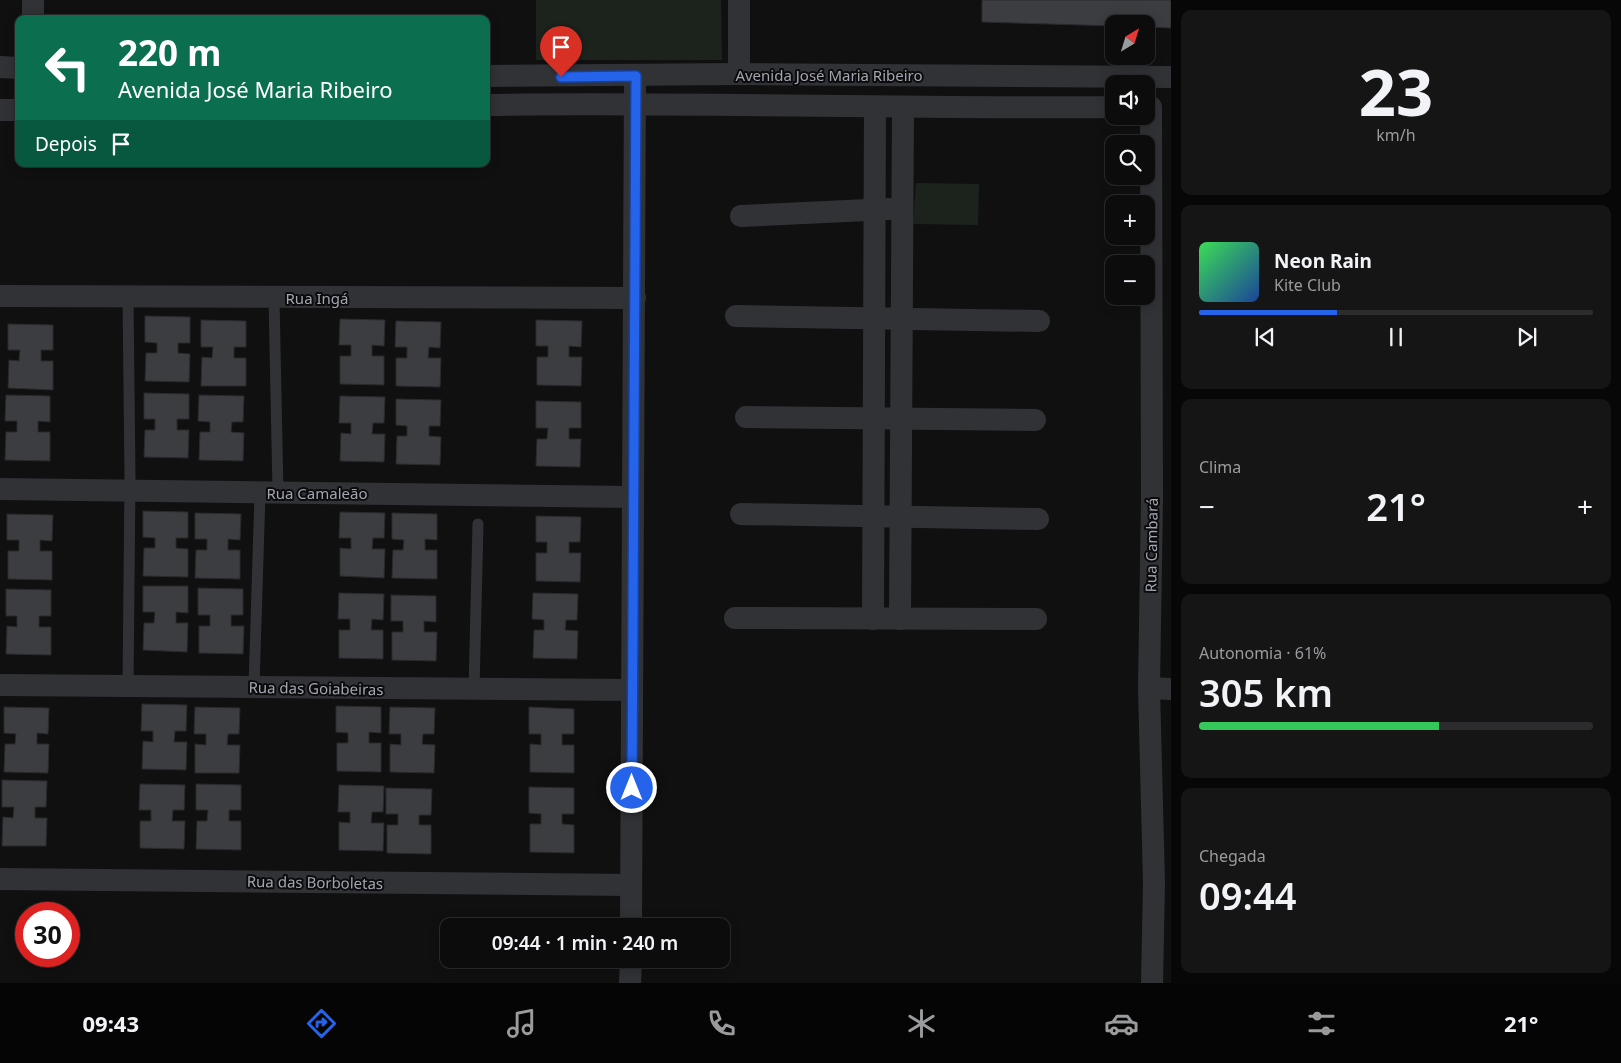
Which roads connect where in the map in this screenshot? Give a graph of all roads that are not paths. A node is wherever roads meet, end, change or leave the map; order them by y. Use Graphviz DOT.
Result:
graph roads {
  1 [pos="33,0"];
  2 [pos="739,0"];
  3 [pos="33,15"];
  4 [pos="0,67"];
  5 [pos="15,68"];
  6 [pos="739,74"];
  7 [pos="490,76"];
  8 [pos="636,76"];
  9 [pos="1171,77"];
  10 [pos="635,103"];
  11 [pos="490,104"];
  12 [pos="875,107"];
  13 [pos="1105,107"];
  14 [pos="1156,107"];
  15 [pos="903,108"];
  16 [pos="0,110"];
  17 [pos="15,110"];
  18 [pos="903,208"];
  19 [pos="874,210"];
  20 [pos="740,216"];
  21 [pos="0,296"];
  22 [pos="128,297"];
  23 [pos="274,298"];
  24 [pos="634,298"];
  25 [pos="1162,305"];
  26 [pos="736,316"];
  27 [pos="873,318"];
  28 [pos="902,318"];
  29 [pos="1039,321"];
  30 [pos="746,417"];
  31 [pos="873,418"];
  32 [pos="902,419"];
  33 [pos="1035,420"];
  34 [pos="0,489"];
  35 [pos="130,491"];
  36 [pos="269,493"];
  37 [pos="633,497"];
  38 [pos="1161,499"];
  39 [pos="741,514"];
  40 [pos="873,516"];
  41 [pos="901,517"];
  42 [pos="1038,519"];
  43 [pos="478,524"];
  44 [pos="735,618"];
  45 [pos="873,619"];
  46 [pos="900,619"];
  47 [pos="1036,619"];
  48 [pos="0,685"];
  49 [pos="128,687"];
  50 [pos="254,687"];
  51 [pos="1149,688"];
  52 [pos="1171,688"];
  53 [pos="474,689"];
  54 [pos="632,690"];
  55 [pos="0,879"];
  56 [pos="1162,883"];
  57 [pos="631,885"];
  58 [pos="631,918"];
  59 [pos="630,968"];
  60 [pos="630,983"];
  61 [pos="1152,983"];
  1 -- 3 [label="street"];
  2 -- 6 [label="street"];
  4 -- 5 [label="street"];
  6 -- 8 [label="street, Avenida José Maria Ribeiro"];
  6 -- 9 [label="street, Avenida José Maria Ribeiro"];
  7 -- 8 [label="street, Avenida José Maria Ribeiro"];
  8 -- 10 [label="street"];
  10 -- 11 [label="street, Avenida José Maria Ribeiro"];
  10 -- 12 [label="street, Avenida José Maria Ribeiro"];
  10 -- 24 [label="street"];
  12 -- 15 [label="street, Avenida José Maria Ribeiro"];
  12 -- 19 [label="street"];
  13 -- 15 [label="street, Avenida José Maria Ribeiro"];
  14 -- 25 [label="street, Rua Cambará"];
  15 -- 18 [label="street"];
  16 -- 17 [label="street"];
  18 -- 19 [label="street"];
  18 -- 28 [label="street"];
  19 -- 20 [label="street"];
  19 -- 27 [label="street"];
  21 -- 22 [label="street, Rua Ingá"];
  22 -- 23 [label="street, Rua Ingá"];
  22 -- 35 [label="lane"];
  23 -- 24 [label="street, Rua Ingá"];
  23 -- 36 [label="lane"];
  24 -- 37 [label="street"];
  25 -- 38 [label="street, Rua Cambará"];
  26 -- 27 [label="street"];
  27 -- 28 [label="street"];
  27 -- 31 [label="street"];
  28 -- 29 [label="street"];
  28 -- 32 [label="street"];
  30 -- 31 [label="street"];
  31 -- 32 [label="street"];
  31 -- 40 [label="street"];
  32 -- 33 [label="street"];
  32 -- 41 [label="street"];
  34 -- 35 [label="street, Rua Camaleão"];
  35 -- 36 [label="street, Rua Camaleão"];
  35 -- 49 [label="lane"];
  36 -- 37 [label="street, Rua Camaleão"];
  36 -- 50 [label="lane"];
  37 -- 54 [label="street"];
  38 -- 51 [label="street, Rua Cambará"];
  39 -- 40 [label="street"];
  40 -- 41 [label="street"];
  40 -- 45 [label="street"];
  41 -- 42 [label="street"];
  41 -- 46 [label="street"];
  43 -- 53 [label="lane"];
  44 -- 45 [label="street"];
  45 -- 46 [label="street"];
  46 -- 47 [label="street"];
  48 -- 49 [label="street, Rua das Goiabeiras"];
  49 -- 50 [label="street, Rua das Goiabeiras"];
  50 -- 53 [label="street, Rua das Goiabeiras"];
  51 -- 52 [label="street"];
  51 -- 56 [label="street, Rua Cambará"];
  53 -- 54 [label="street, Rua das Goiabeiras"];
  54 -- 57 [label="street"];
  55 -- 57 [label="street, Rua das Borboletas"];
  56 -- 61 [label="street, Rua Cambará"];
  57 -- 58 [label="street"];
  59 -- 60 [label="street"];
}
